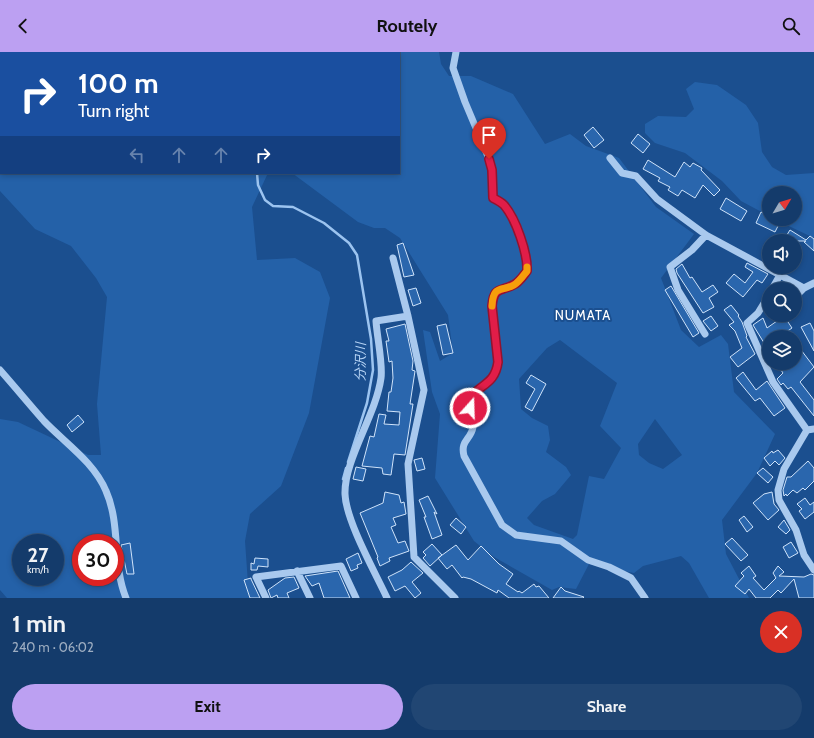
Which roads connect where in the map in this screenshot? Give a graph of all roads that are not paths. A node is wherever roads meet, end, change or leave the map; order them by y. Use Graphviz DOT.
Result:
graph roads {
  1 [pos="456,52"];
  2 [pos="610,158"];
  3 [pos="706,235"];
  4 [pos="393,258"];
  5 [pos="780,275"];
  6 [pos="776,282"];
  7 [pos="814,283"];
  8 [pos="804,288"];
  9 [pos="762,308"];
  10 [pos="408,316"];
  11 [pos="705,334"];
  12 [pos="0,370"];
  13 [pos="811,430"];
  14 [pos="814,570"];
  15 [pos="297,571"];
  16 [pos="126,598"];
  17 [pos="266,598"];
  18 [pos="310,598"];
  19 [pos="356,598"];
  20 [pos="387,598"];
  21 [pos="455,598"];
  22 [pos="645,598"];
  1 -- 22 [label="street"];
  2 -- 3 [label="street"];
  3 -- 5 [label="street"];
  3 -- 11 [label="street"];
  4 -- 10 [label="street"];
  5 -- 6 [label="street"];
  5 -- 8 [label="street"];
  7 -- 8 [label="street"];
  9 -- 13 [label="street"];
  10 -- 20 [label="street"];
  10 -- 21 [label="street"];
  12 -- 16 [label="street"];
  13 -- 14 [label="street"];
  15 -- 17 [label="street"];
  15 -- 18 [label="street"];
  15 -- 19 [label="street"];
}
